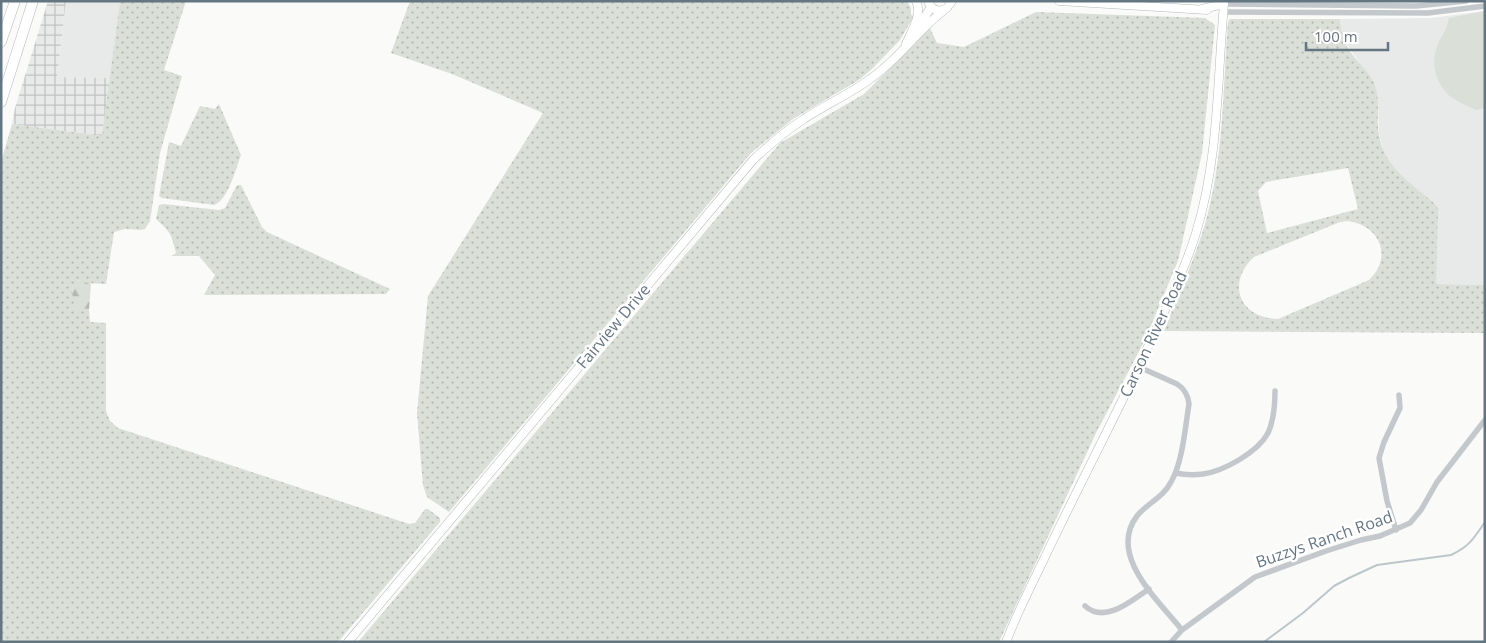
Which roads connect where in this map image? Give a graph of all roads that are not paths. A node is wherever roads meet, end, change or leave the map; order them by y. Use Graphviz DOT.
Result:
graph roads {
  1 [pos="14,1"];
  2 [pos="33,1"];
  3 [pos="916,1"];
  4 [pos="1059,1"];
  5 [pos="1466,1"];
  6 [pos="953,2"];
  7 [pos="928,3"];
  8 [pos="1274,3"];
  9 [pos="1442,3"];
  10 [pos="1355,4"];
  11 [pos="1224,6"];
  12 [pos="1485,6"];
  13 [pos="943,11"];
  14 [pos="1442,12"];
  15 [pos="1274,13"];
  16 [pos="1355,14"];
  17 [pos="1,42"];
  18 [pos="905,46"];
  19 [pos="1,102"];
  20 [pos="1139,367"];
  21 [pos="1275,391"];
  22 [pos="1399,395"];
  23 [pos="1485,420"];
  24 [pos="1176,473"];
  25 [pos="1396,530"];
  26 [pos="1149,590"];
  27 [pos="1085,606"];
  28 [pos="1182,630"];
  29 [pos="348,642"];
  30 [pos="1006,642"];
  31 [pos="1171,642"];
  1 -- 17 [label="highway"];
  2 -- 19 [label="highway"];
  3 -- 18 [label="main road"];
  4 -- 11 [label="main road"];
  5 -- 9 [label="street"];
  6 -- 13 [label="main road, Fairview Drive"];
  7 -- 13 [label="main road"];
  7 -- 18 [label="main road, Fairview Drive"];
  8 -- 10 [label="street"];
  8 -- 11 [label="street"];
  8 -- 15 [label="street"];
  9 -- 10 [label="street"];
  9 -- 14 [label="street"];
  10 -- 16 [label="street"];
  11 -- 15 [label="street"];
  11 -- 20 [label="main road, Carson River Road"];
  12 -- 14 [label="street"];
  13 -- 18 [label="main road, Fairview Drive"];
  14 -- 16 [label="street"];
  15 -- 16 [label="street"];
  18 -- 29 [label="main road, Fairview Drive"];
  20 -- 24 [label="street"];
  20 -- 30 [label="main road, Carson River Road"];
  21 -- 24 [label="street"];
  22 -- 25 [label="street"];
  23 -- 25 [label="street, Buzzys Ranch Road"];
  24 -- 26 [label="street"];
  25 -- 28 [label="street, Buzzys Ranch Road"];
  26 -- 27 [label="street"];
  26 -- 28 [label="street"];
  28 -- 31 [label="street, Buzzys Ranch Road"];
}
